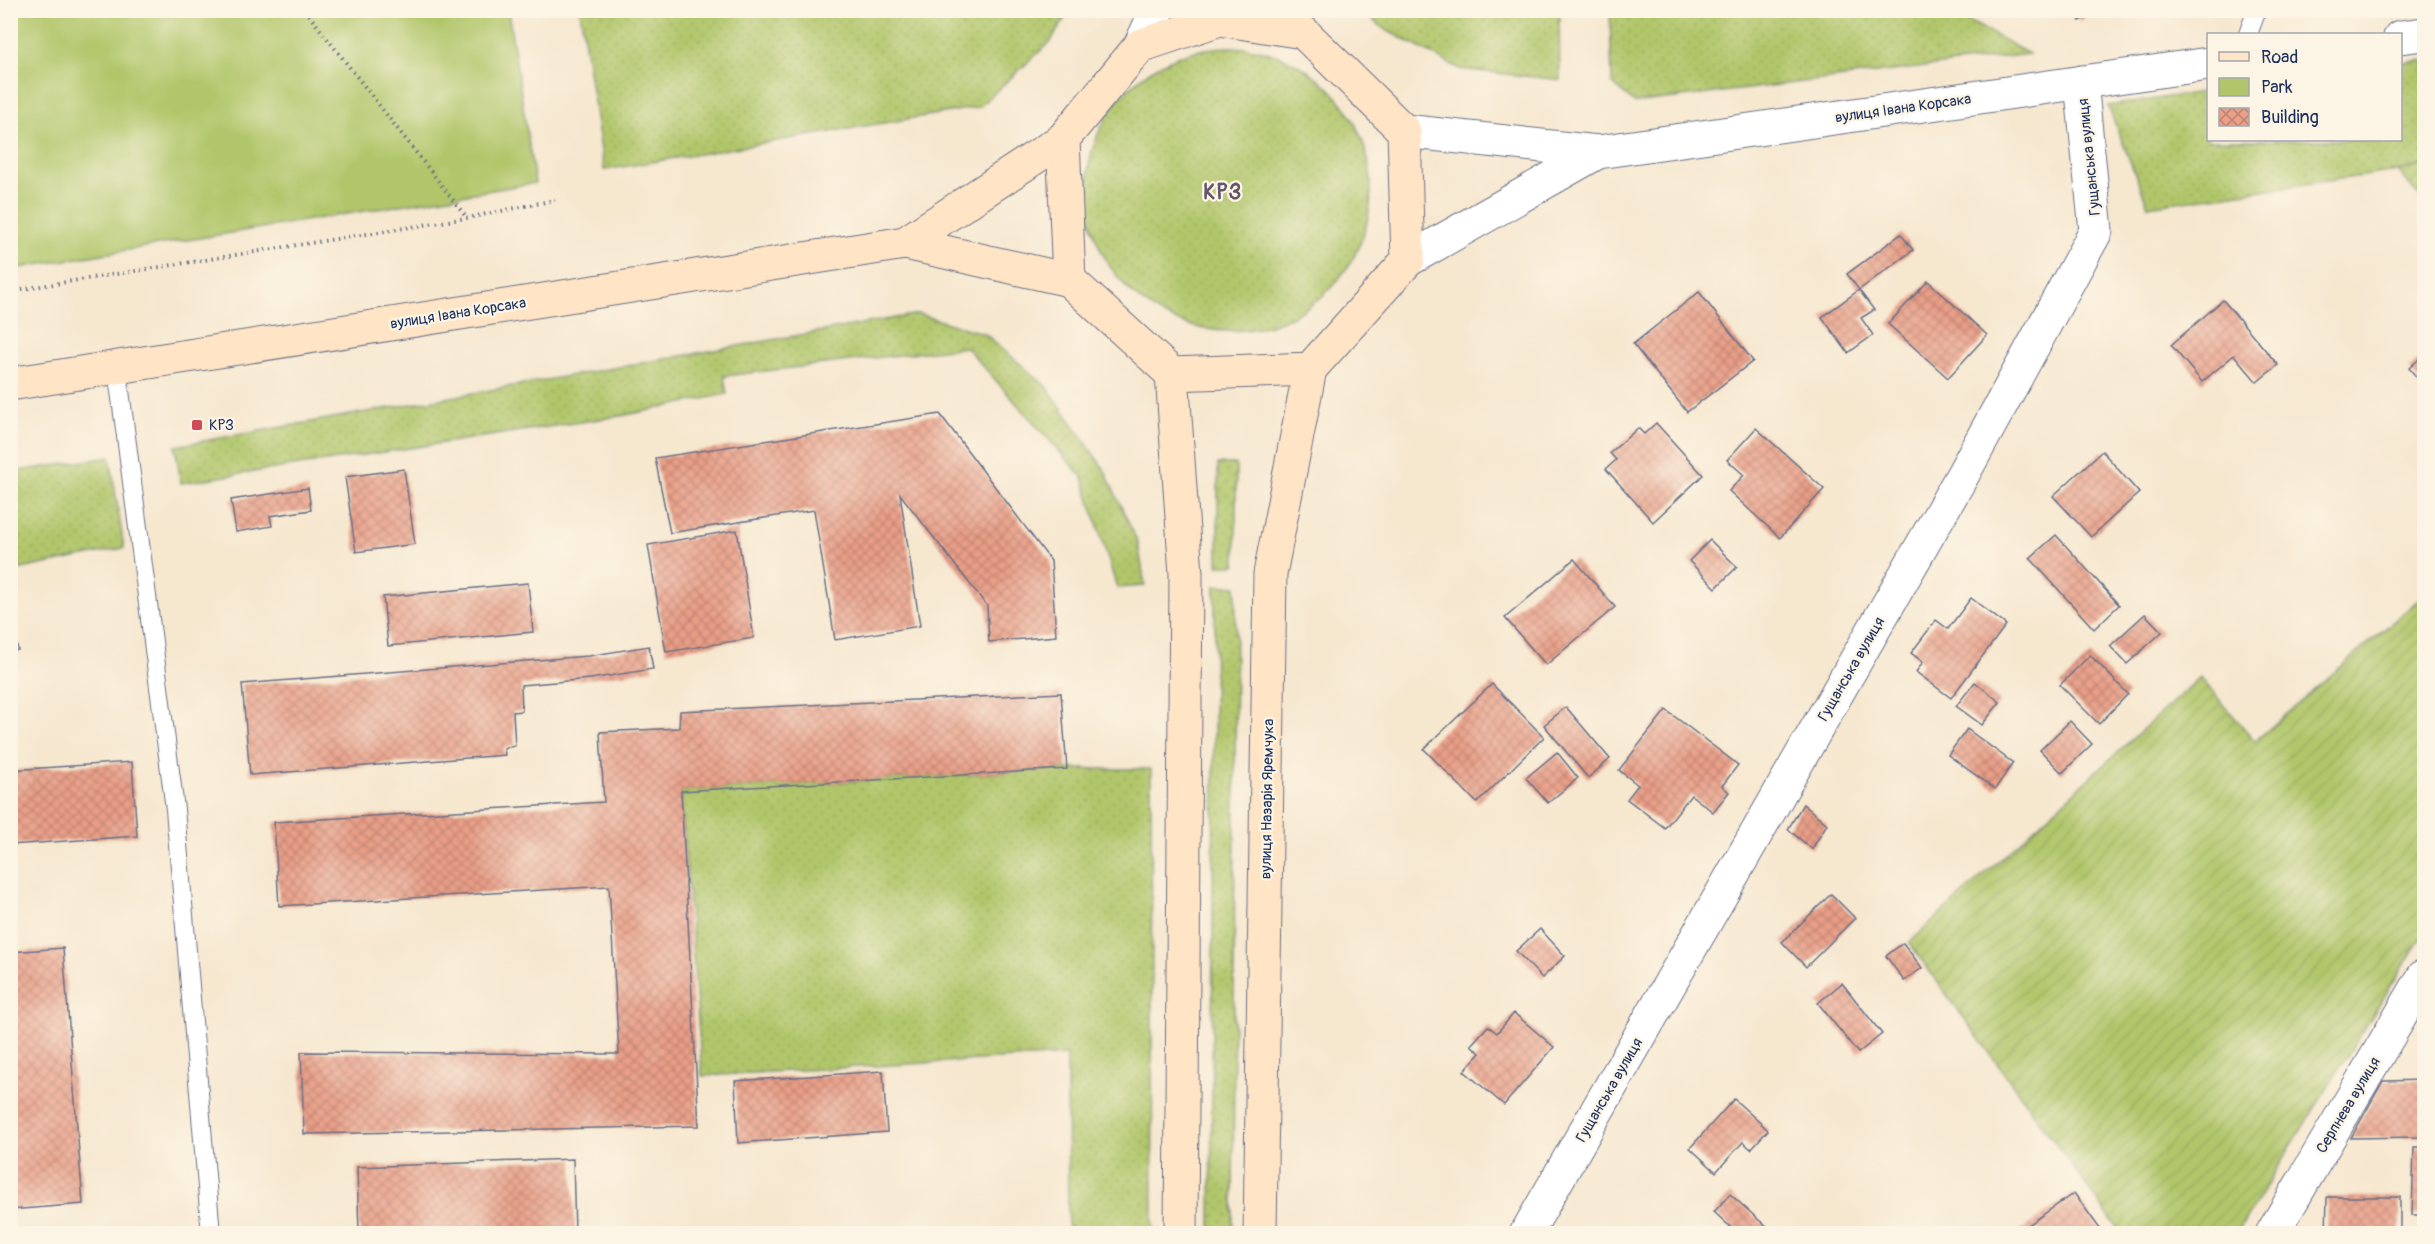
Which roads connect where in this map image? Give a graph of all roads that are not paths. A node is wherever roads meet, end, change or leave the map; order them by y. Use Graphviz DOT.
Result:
graph roads {
  1 [pos="1157,10"];
  2 [pos="2257,10"];
  3 [pos="1294,21"];
  4 [pos="2248,33"];
  5 [pos="2424,34"];
  6 [pos="2402,37"];
  7 [pos="1140,46"];
  8 [pos="2207,64"];
  9 [pos="2081,82"];
  10 [pos="1404,131"];
  11 [pos="1063,139"];
  12 [pos="1598,152"];
  13 [pos="904,243"];
  14 [pos="1408,260"];
  15 [pos="1069,280"];
  16 [pos="117,368"];
  17 [pos="1310,369"];
  18 [pos="1172,374"];
  19 [pos="10,384"];
  20 [pos="2424,976"];
  21 [pos="211,1233"];
  22 [pos="1181,1233"];
  23 [pos="1260,1233"];
  24 [pos="1526,1233"];
  25 [pos="2272,1233"];
  1 -- 7 [label="street"];
  2 -- 4 [label="lane"];
  3 -- 7 [label="street"];
  3 -- 10 [label="street"];
  5 -- 6 [label="street"];
  7 -- 11 [label="street"];
  8 -- 9 [label="street, вулиця Івана Корсака"];
  9 -- 12 [label="street, вулиця Івана Корсака"];
  9 -- 24 [label="street, Гущанська вулиця"];
  10 -- 12 [label="street, вулиця Івана Корсака"];
  10 -- 14 [label="street"];
  11 -- 13 [label="street"];
  11 -- 15 [label="street"];
  12 -- 14 [label="street, вулиця Івана Корсака"];
  13 -- 15 [label="street"];
  13 -- 16 [label="street, вулиця Івана Корсака"];
  14 -- 17 [label="street"];
  15 -- 18 [label="street"];
  16 -- 19 [label="street, вулиця Івана Корсака"];
  16 -- 21 [label="lane"];
  17 -- 18 [label="street"];
  17 -- 23 [label="street, вулиця Назарія Яремчука"];
  18 -- 22 [label="street"];
  20 -- 25 [label="street, Серпнева вулиця"];
}
